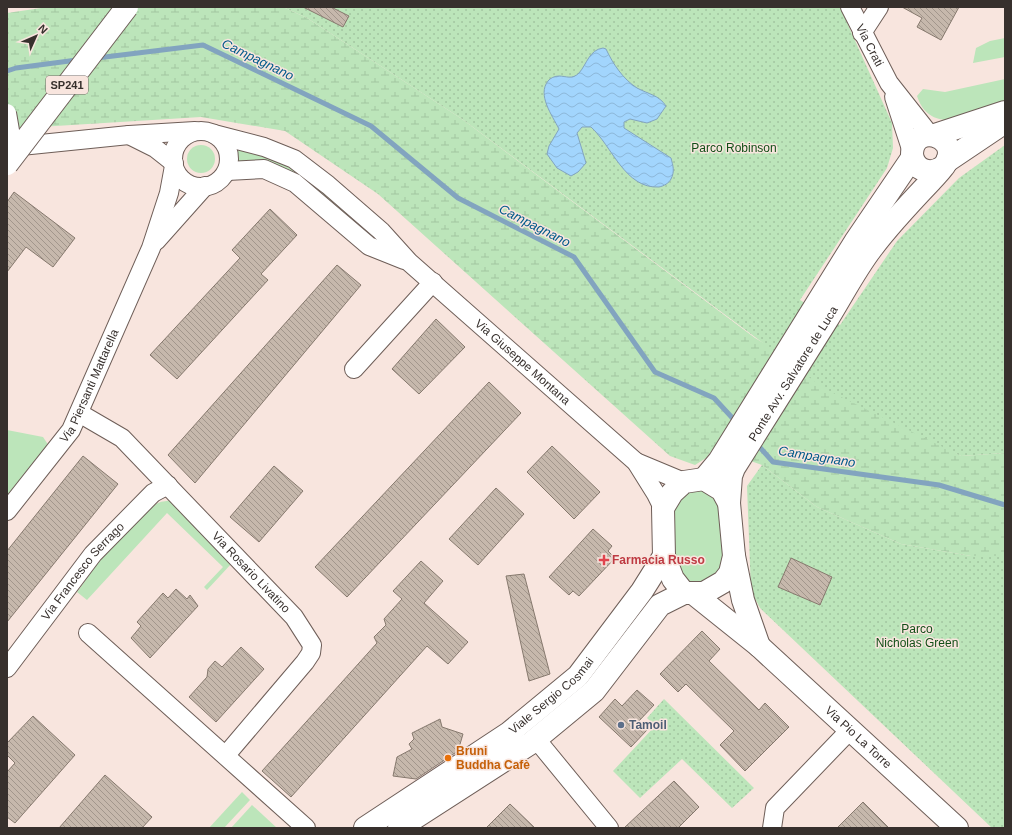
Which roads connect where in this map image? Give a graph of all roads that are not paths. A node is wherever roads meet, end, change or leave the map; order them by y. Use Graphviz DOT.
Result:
graph roads {
  1 [pos="126,7"];
  2 [pos="850,7"];
  3 [pos="879,7"];
  4 [pos="862,33"];
  5 [pos="889,83"];
  6 [pos="1005,112"];
  7 [pos="7,113"];
  8 [pos="1005,122"];
  9 [pos="196,131"];
  10 [pos="214,134"];
  11 [pos="129,135"];
  12 [pos="932,135"];
  13 [pos="9,155"];
  14 [pos="912,155"];
  15 [pos="945,163"];
  16 [pos="174,164"];
  17 [pos="226,171"];
  18 [pos="205,186"];
  19 [pos="863,245"];
  20 [pos="151,248"];
  21 [pos="409,262"];
  22 [pos="433,282"];
  23 [pos="354,369"];
  24 [pos="79,413"];
  25 [pos="636,462"];
  26 [pos="726,465"];
  27 [pos="694,481"];
  28 [pos="168,485"];
  29 [pos="729,503"];
  30 [pos="662,508"];
  31 [pos="7,511"];
  32 [pos="664,556"];
  33 [pos="734,556"];
  34 [pos="689,593"];
  35 [pos="88,633"];
  36 [pos="760,646"];
  37 [pos="7,668"];
  38 [pos="850,730"];
  39 [pos="536,739"];
  40 [pos="226,755"];
  41 [pos="306,828"];
  42 [pos="366,828"];
  43 [pos="399,828"];
  44 [pos="610,828"];
  45 [pos="772,828"];
  46 [pos="957,828"];
  1 -- 13 [label="street, SP241, bridge"];
  2 -- 4 [label="street, Via Crati"];
  3 -- 4 [label="street"];
  4 -- 5 [label="street, Via Crati"];
  5 -- 12 [label="street, Via Crati"];
  5 -- 14 [label="street, Via Crati"];
  6 -- 12 [label="street"];
  7 -- 13 [label="street, bridge"];
  8 -- 15 [label="street"];
  9 -- 10 [label="street"];
  9 -- 11 [label="street"];
  9 -- 16 [label="street"];
  10 -- 17 [label="street"];
  10 -- 21 [label="street, Via Giuseppe Montana"];
  11 -- 13 [label="street"];
  11 -- 16 [label="street"];
  12 -- 14 [label="street"];
  12 -- 15 [label="street"];
  14 -- 15 [label="street"];
  14 -- 19 [label="street"];
  15 -- 19 [label="street"];
  16 -- 18 [label="street"];
  16 -- 20 [label="street, Via Piersanti Mattarella"];
  17 -- 18 [label="street"];
  17 -- 21 [label="street, Via Giuseppe Montana"];
  18 -- 20 [label="street, Via Piersanti Mattarella"];
  19 -- 26 [label="street, Ponte Avv. Salvatore de Luca"];
  20 -- 24 [label="street, Via Piersanti Mattarella"];
  21 -- 22 [label="street, Via Giuseppe Montana"];
  22 -- 23 [label="street"];
  22 -- 25 [label="street, Via Giuseppe Montana"];
  24 -- 28 [label="street, Via Rosario Livatino"];
  24 -- 31 [label="street, Via Piersanti Mattarella"];
  25 -- 27 [label="street, Via Giuseppe Montana"];
  25 -- 30 [label="street, Via Giuseppe Montana"];
  26 -- 27 [label="street, Ponte Avv. Salvatore de Luca"];
  26 -- 29 [label="street, Ponte Avv. Salvatore de Luca"];
  27 -- 29 [label="street"];
  27 -- 30 [label="street"];
  28 -- 37 [label="street, Via Francesco Serrago"];
  28 -- 40 [label="street, Via Rosario Livatino"];
  29 -- 33 [label="street"];
  30 -- 32 [label="street"];
  32 -- 34 [label="street"];
  32 -- 42 [label="street, Viale Sergio Cosmai"];
  33 -- 34 [label="street"];
  33 -- 36 [label="street, Via Pio La Torre"];
  34 -- 36 [label="street, Via Pio La Torre"];
  34 -- 39 [label="street, Viale Sergio Cosmai"];
  35 -- 40 [label="street"];
  36 -- 38 [label="street, Via Pio La Torre"];
  38 -- 45 [label="street"];
  38 -- 46 [label="street, Via Pio La Torre"];
  39 -- 43 [label="street, Viale Sergio Cosmai"];
  39 -- 44 [label="street"];
  40 -- 41 [label="street"];
}
